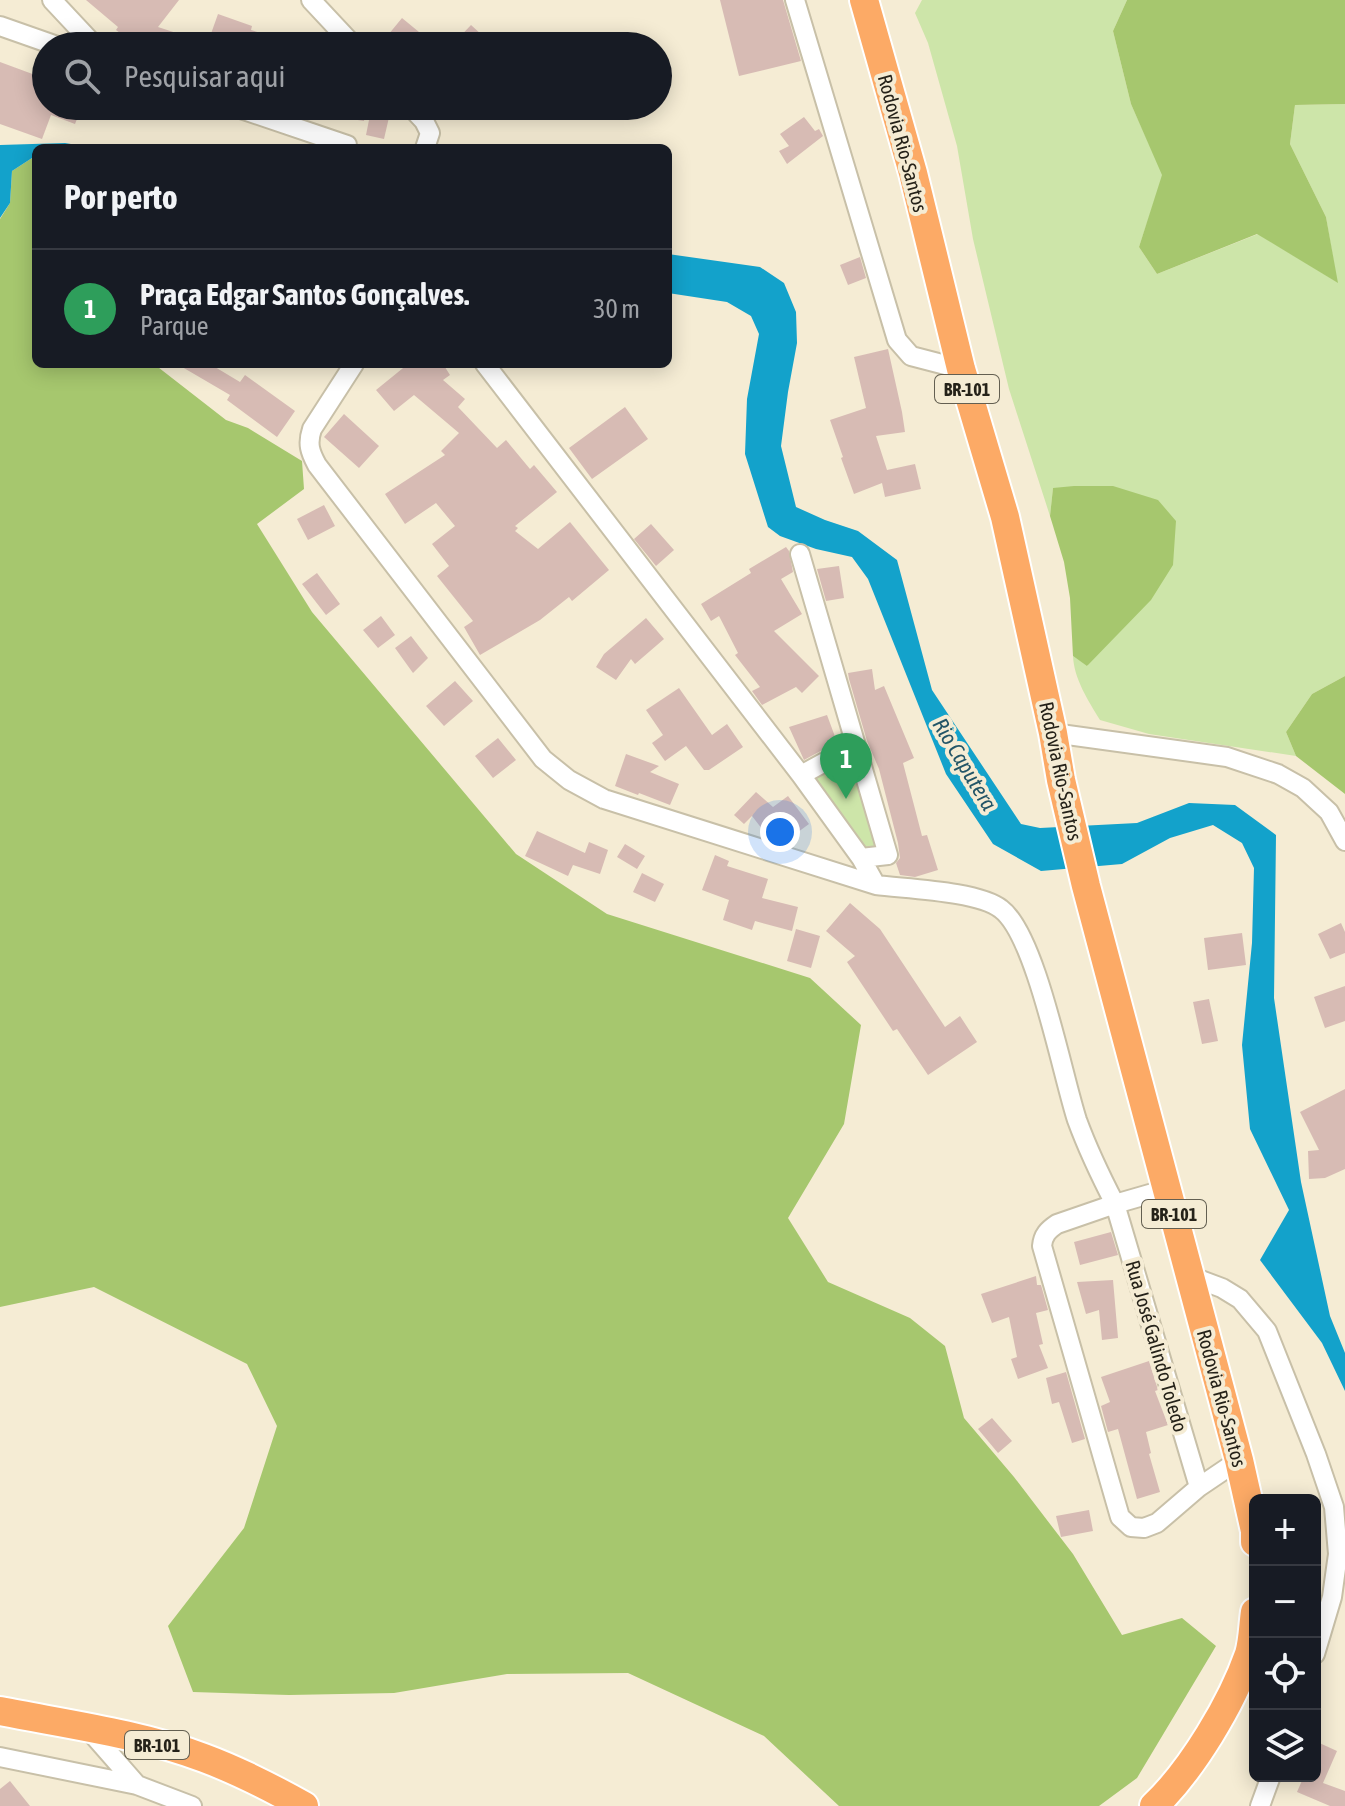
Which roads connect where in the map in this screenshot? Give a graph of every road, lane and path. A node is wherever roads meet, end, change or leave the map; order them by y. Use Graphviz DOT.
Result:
graph roads {
  1 [pos="52,0"];
  2 [pos="311,0"];
  3 [pos="795,0"];
  4 [pos="864,0"];
  5 [pos="0,26"];
  6 [pos="82,32"];
  7 [pos="341,32"];
  8 [pos="32,37"];
  9 [pos="273,120"];
  10 [pos="423,120"];
  11 [pos="342,144"];
  12 [pos="426,144"];
  13 [pos="351,368"];
  14 [pos="488,368"];
  15 [pos="961,369"];
  16 [pos="800,554"];
  17 [pos="1053,733"];
  18 [pos="856,745"];
  19 [pos="801,775"];
  20 [pos="1345,841"];
  21 [pos="861,858"];
  22 [pos="876,885"];
  23 [pos="1167,1189"];
  24 [pos="1115,1204"];
  25 [pos="1190,1276"];
  26 [pos="1239,1460"];
  27 [pos="1199,1487"];
  28 [pos="1249,1504"];
  29 [pos="1252,1638"];
  30 [pos="1320,1638"];
  31 [pos="0,1711"];
  32 [pos="88,1729"];
  33 [pos="0,1757"];
  34 [pos="1269,1782"];
  35 [pos="137,1785"];
  36 [pos="192,1806"];
  37 [pos="304,1806"];
  38 [pos="1154,1806"];
  39 [pos="1260,1806"];
  1 -- 6 [label="street"];
  2 -- 7 [label="street"];
  3 -- 15 [label="street"];
  4 -- 15 [label="highway, Rodovia Rio-Santos / BR-101"];
  5 -- 8 [label="street"];
  9 -- 11 [label="street"];
  10 -- 12 [label="street"];
  13 -- 22 [label="street, Rua José Galindo Toledo"];
  14 -- 19 [label="street"];
  15 -- 17 [label="highway, Rodovia Rio-Santos / BR-101"];
  16 -- 18 [label="street"];
  17 -- 20 [label="street"];
  17 -- 23 [label="highway, Rodovia Rio-Santos / BR-101"];
  18 -- 19 [label="street"];
  18 -- 21 [label="street"];
  19 -- 21 [label="street"];
  21 -- 22 [label="street"];
  22 -- 24 [label="street, Rua José Galindo Toledo"];
  23 -- 24 [label="street"];
  23 -- 25 [label="highway, Rodovia Rio-Santos / BR-101"];
  24 -- 27 [label="street, Rua José Galindo Toledo"];
  24 -- 27 [label="street"];
  25 -- 26 [label="highway, Rodovia Rio-Santos / BR-101"];
  25 -- 30 [label="street"];
  26 -- 27 [label="street"];
  26 -- 28 [label="highway, Rodovia Rio-Santos / BR-101"];
  29 -- 38 [label="highway"];
  31 -- 32 [label="highway, BR-101"];
  32 -- 35 [label="street"];
  32 -- 37 [label="highway, BR-101"];
  33 -- 35 [label="street"];
  34 -- 39 [label="street"];
  35 -- 36 [label="street"];
}
